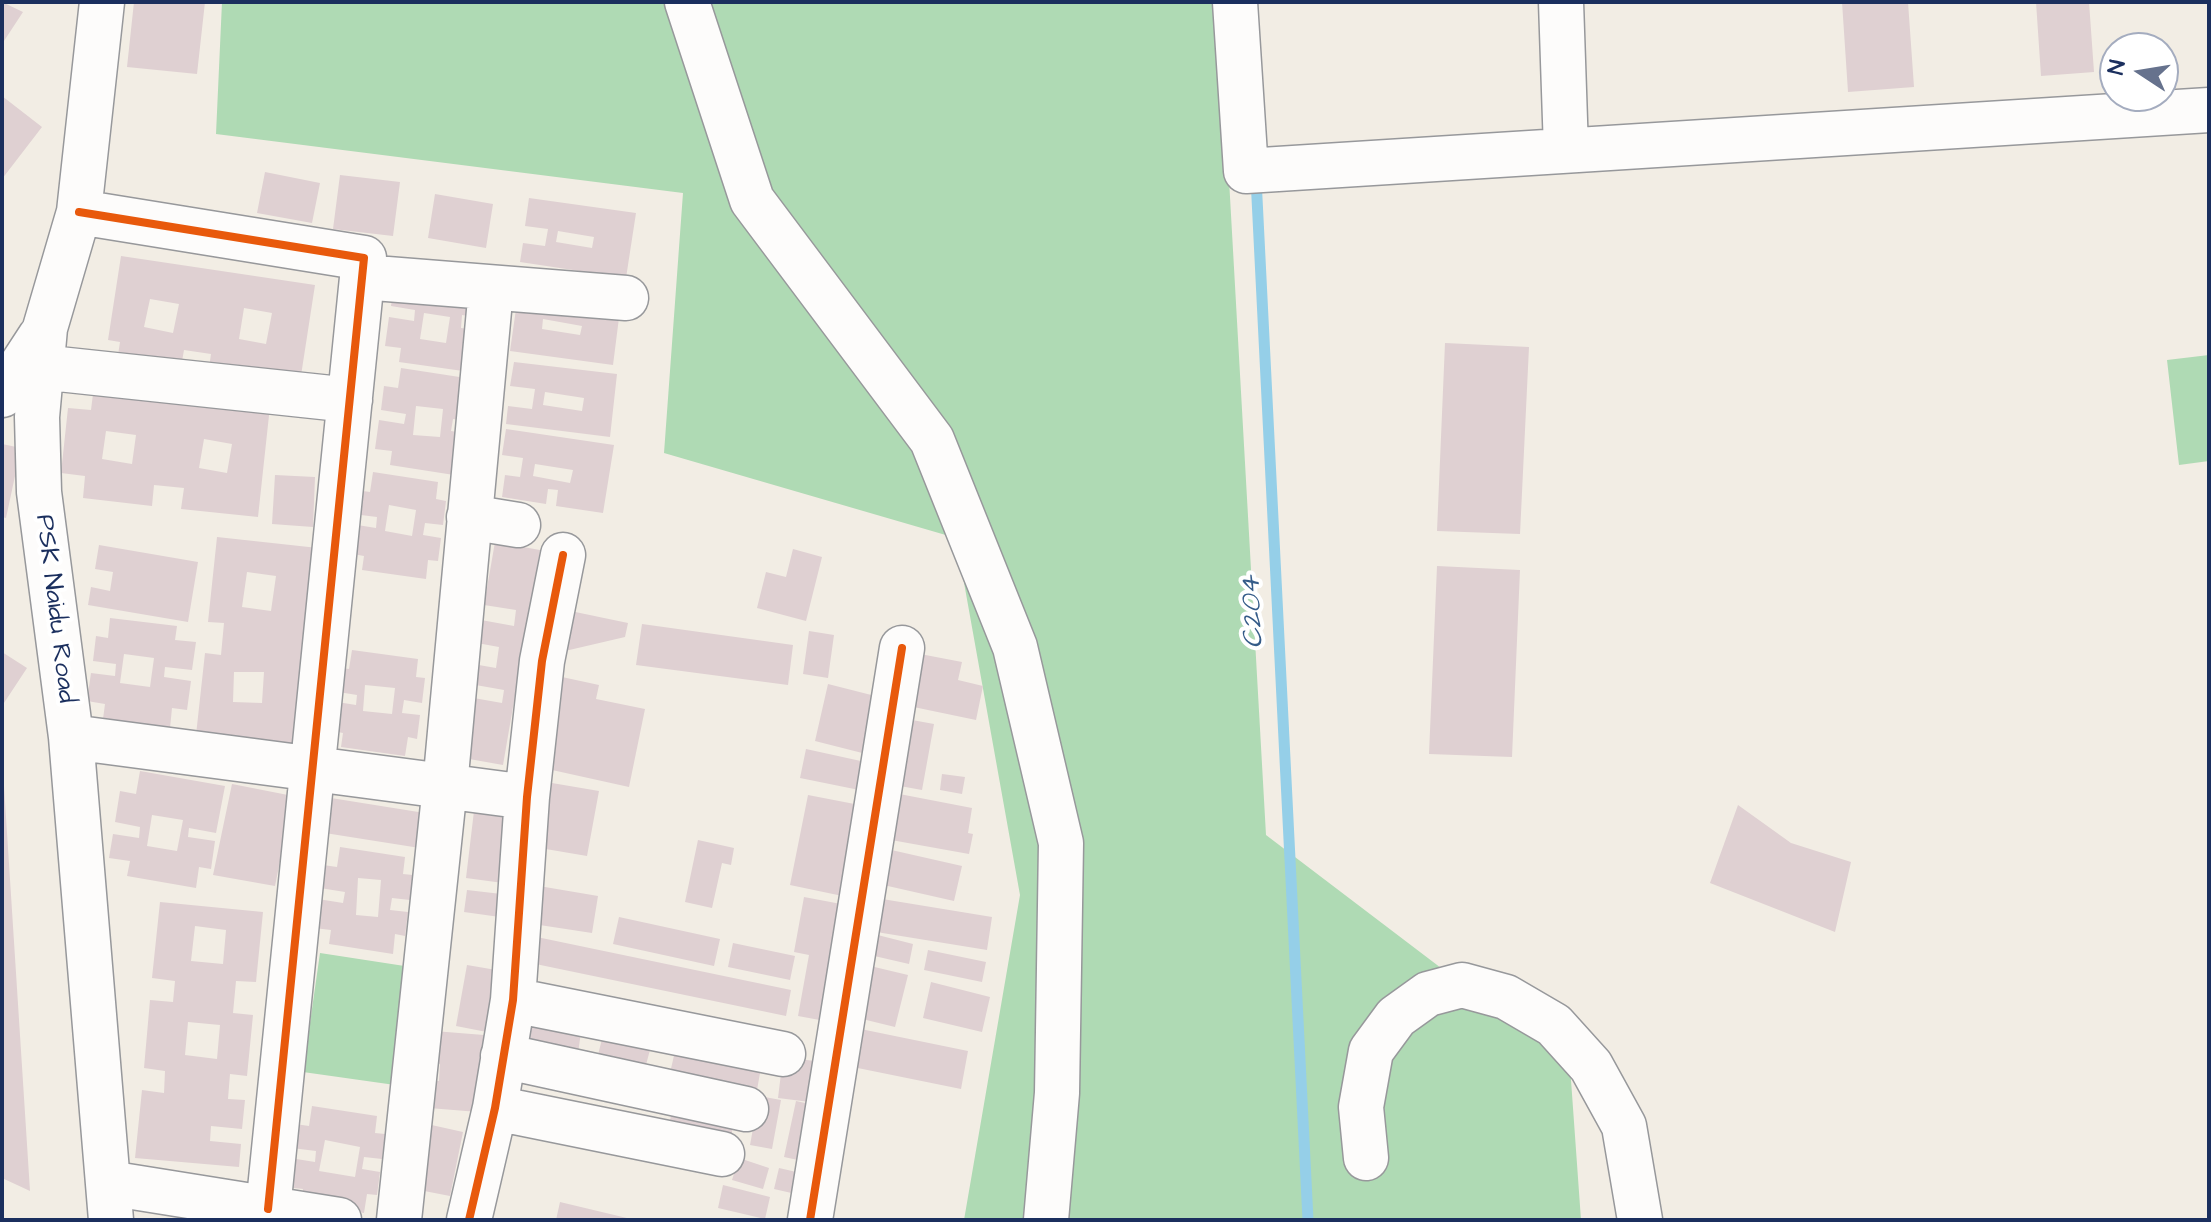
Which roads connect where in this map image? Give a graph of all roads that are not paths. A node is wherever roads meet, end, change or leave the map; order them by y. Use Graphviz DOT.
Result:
graph roads {
  1 [pos="102,2"];
  2 [pos="687,2"];
  3 [pos="1235,2"];
  4 [pos="1561,2"];
  5 [pos="2209,110"];
  6 [pos="1566,150"];
  7 [pos="79,212"];
  8 [pos="362,277"];
  9 [pos="491,289"];
  10 [pos="626,298"];
  11 [pos="42,348"];
  12 [pos="2,395"];
  13 [pos="350,400"];
  14 [pos="469,517"];
  15 [pos="518,525"];
  16 [pos="563,555"];
  17 [pos="902,648"];
  18 [pos="71,737"];
  19 [pos="315,768"];
  20 [pos="445,786"];
  21 [pos="527,797"];
  22 [pos="513,1000"];
  23 [pos="783,1054"];
  24 [pos="503,1056"];
  25 [pos="495,1108"];
  26 [pos="746,1109"];
  27 [pos="722,1154"];
  28 [pos="1366,1158"];
  29 [pos="109,1201"];
  30 [pos="268,1209"];
  31 [pos="339,1220"];
  32 [pos="399,1220"];
  33 [pos="469,1220"];
  34 [pos="810,1220"];
  35 [pos="1046,1220"];
  36 [pos="1640,1220"];
  1 -- 7 [label="street, PSK Naidu Road"];
  2 -- 35 [label="street"];
  3 -- 6 [label="street"];
  4 -- 6 [label="street"];
  5 -- 6 [label="street"];
  7 -- 8 [label="street"];
  7 -- 11 [label="street, PSK Naidu Road"];
  8 -- 9 [label="street"];
  8 -- 13 [label="street"];
  9 -- 10 [label="street"];
  9 -- 14 [label="street"];
  11 -- 12 [label="street"];
  11 -- 13 [label="street"];
  11 -- 18 [label="street, PSK Naidu Road"];
  13 -- 19 [label="street"];
  14 -- 15 [label="street"];
  14 -- 20 [label="street"];
  16 -- 21 [label="street"];
  17 -- 34 [label="street"];
  18 -- 19 [label="street"];
  18 -- 29 [label="street, PSK Naidu Road"];
  19 -- 20 [label="street"];
  19 -- 30 [label="street"];
  20 -- 21 [label="street"];
  20 -- 32 [label="street"];
  21 -- 22 [label="street"];
  22 -- 23 [label="street"];
  22 -- 24 [label="street"];
  24 -- 25 [label="street"];
  24 -- 26 [label="street"];
  25 -- 27 [label="street"];
  25 -- 33 [label="street"];
  28 -- 36 [label="street"];
  29 -- 30 [label="street"];
  30 -- 31 [label="street"];
}
